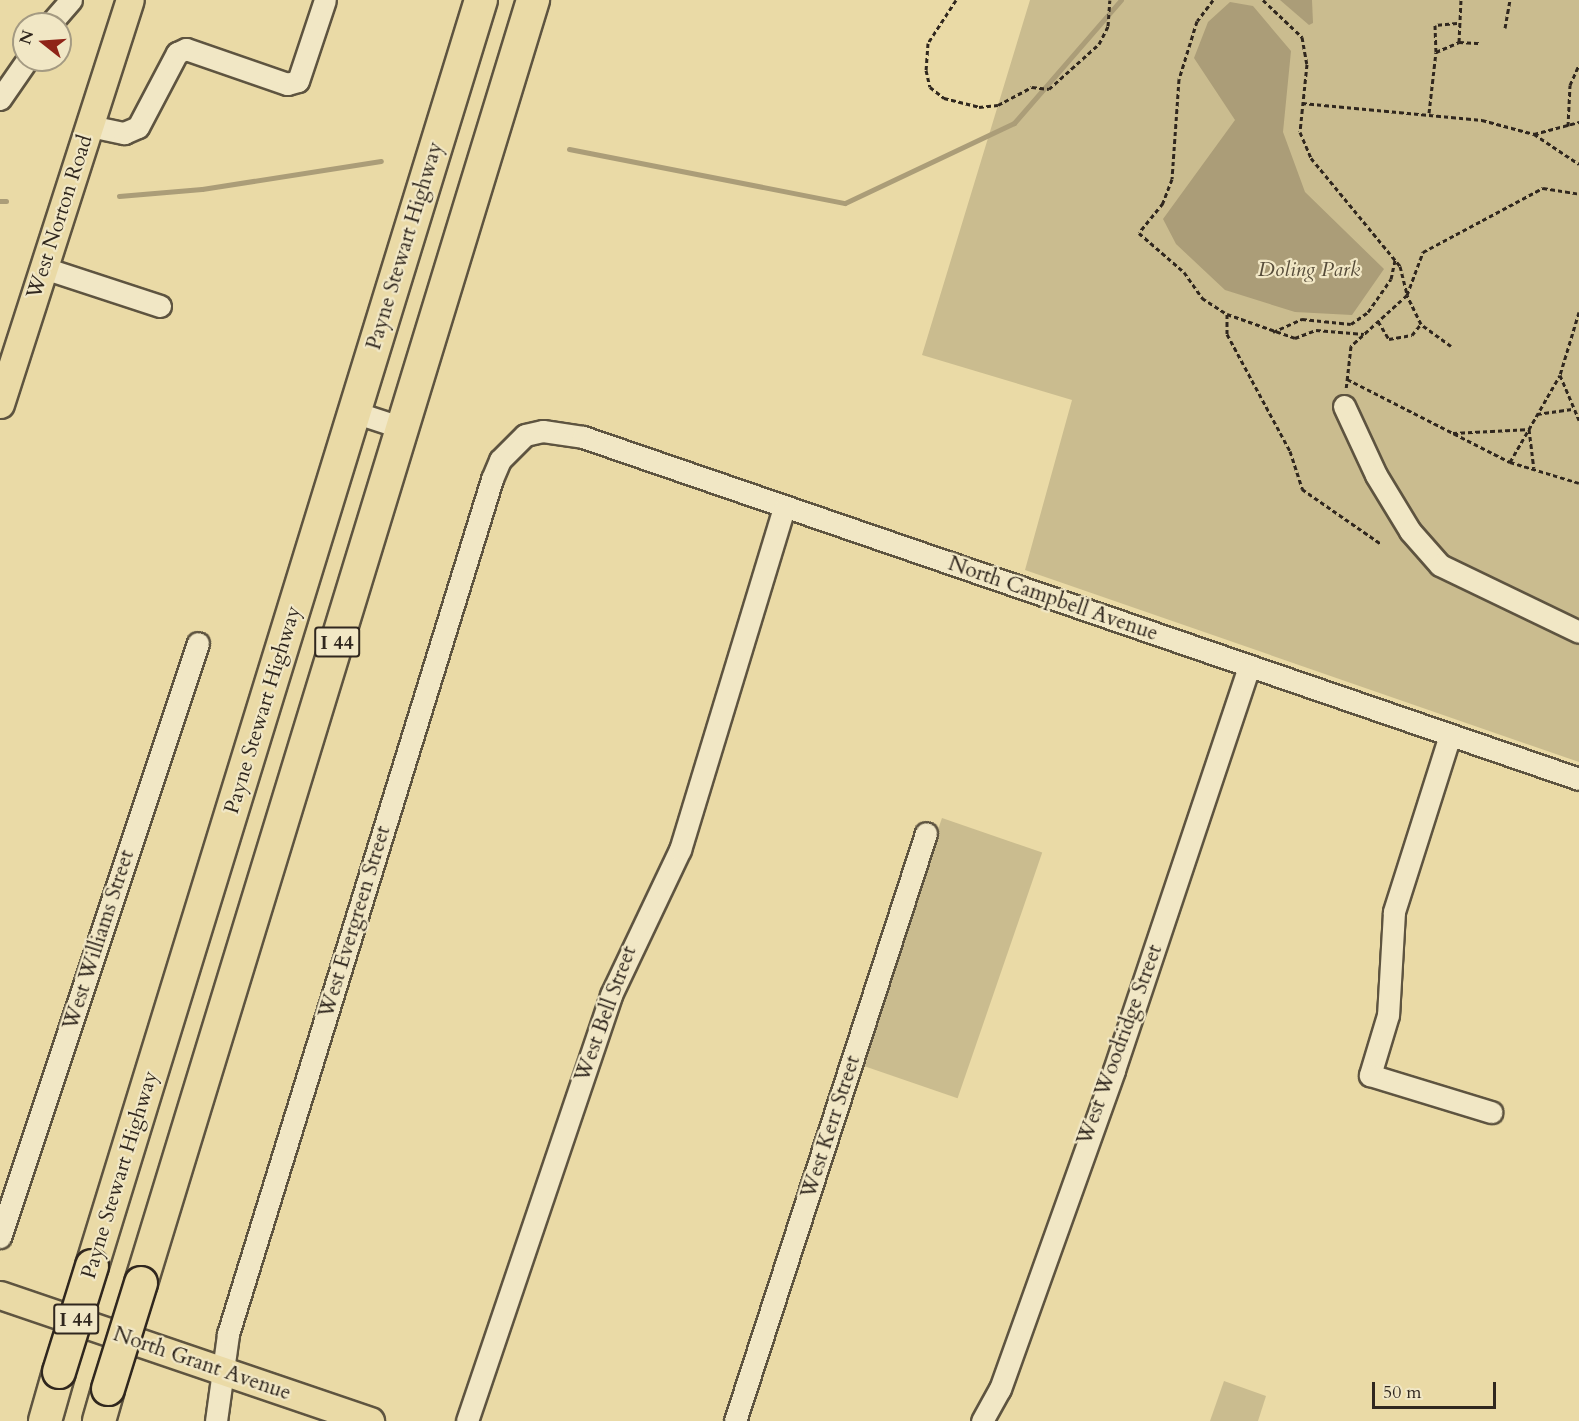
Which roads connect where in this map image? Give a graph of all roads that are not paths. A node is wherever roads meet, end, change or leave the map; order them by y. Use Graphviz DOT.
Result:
graph roads {
  1 [pos="70,0"];
  2 [pos="130,0"];
  3 [pos="325,0"];
  4 [pos="481,0"];
  5 [pos="533,0"];
  6 [pos="60,12"];
  7 [pos="19,72"];
  8 [pos="0,99"];
  9 [pos="90,126"];
  10 [pos="44,268"];
  11 [pos="160,306"];
  12 [pos="0,404"];
  13 [pos="1344,406"];
  14 [pos="354,412"];
  15 [pos="403,428"];
  16 [pos="525,435"];
  17 [pos="784,508"];
  18 [pos="1579,632"];
  19 [pos="198,643"];
  20 [pos="1249,666"];
  21 [pos="1450,735"];
  22 [pos="1579,779"];
  23 [pos="926,833"];
  24 [pos="1491,1112"];
  25 [pos="7,1194"];
  26 [pos="0,1237"];
  27 [pos="0,1295"];
  28 [pos="223,1371"];
  29 [pos="45,1421"];
  30 [pos="99,1421"];
  31 [pos="216,1421"];
  32 [pos="369,1421"];
  33 [pos="467,1421"];
  34 [pos="735,1421"];
  35 [pos="982,1421"];
  1 -- 6 [label="street"];
  2 -- 9 [label="main road, West Norton Road"];
  3 -- 9 [label="street"];
  4 -- 14 [label="highway, Payne Stewart Highway / I 44"];
  5 -- 15 [label="highway, I 44"];
  7 -- 8 [label="street"];
  9 -- 10 [label="main road, West Norton Road"];
  10 -- 11 [label="street"];
  10 -- 12 [label="main road, West Norton Road"];
  13 -- 18 [label="street"];
  14 -- 15 [label="street"];
  14 -- 29 [label="highway, Payne Stewart Highway / I 44, bridge"];
  15 -- 30 [label="highway, I 44, bridge"];
  16 -- 17 [label="street, North Campbell Avenue"];
  16 -- 28 [label="street, West Evergreen Street"];
  17 -- 20 [label="street, North Campbell Avenue"];
  17 -- 33 [label="street, West Bell Street"];
  19 -- 25 [label="street, West Williams Street"];
  20 -- 21 [label="street, North Campbell Avenue"];
  20 -- 35 [label="street, West Woodridge Street"];
  21 -- 22 [label="street, North Campbell Avenue"];
  21 -- 24 [label="street"];
  23 -- 34 [label="street, West Kerr Street"];
  25 -- 26 [label="street, West Williams Street"];
  27 -- 28 [label="main road, North Grant Avenue"];
  28 -- 31 [label="street, West Evergreen Street"];
  28 -- 32 [label="main road, North Grant Avenue"];
}
